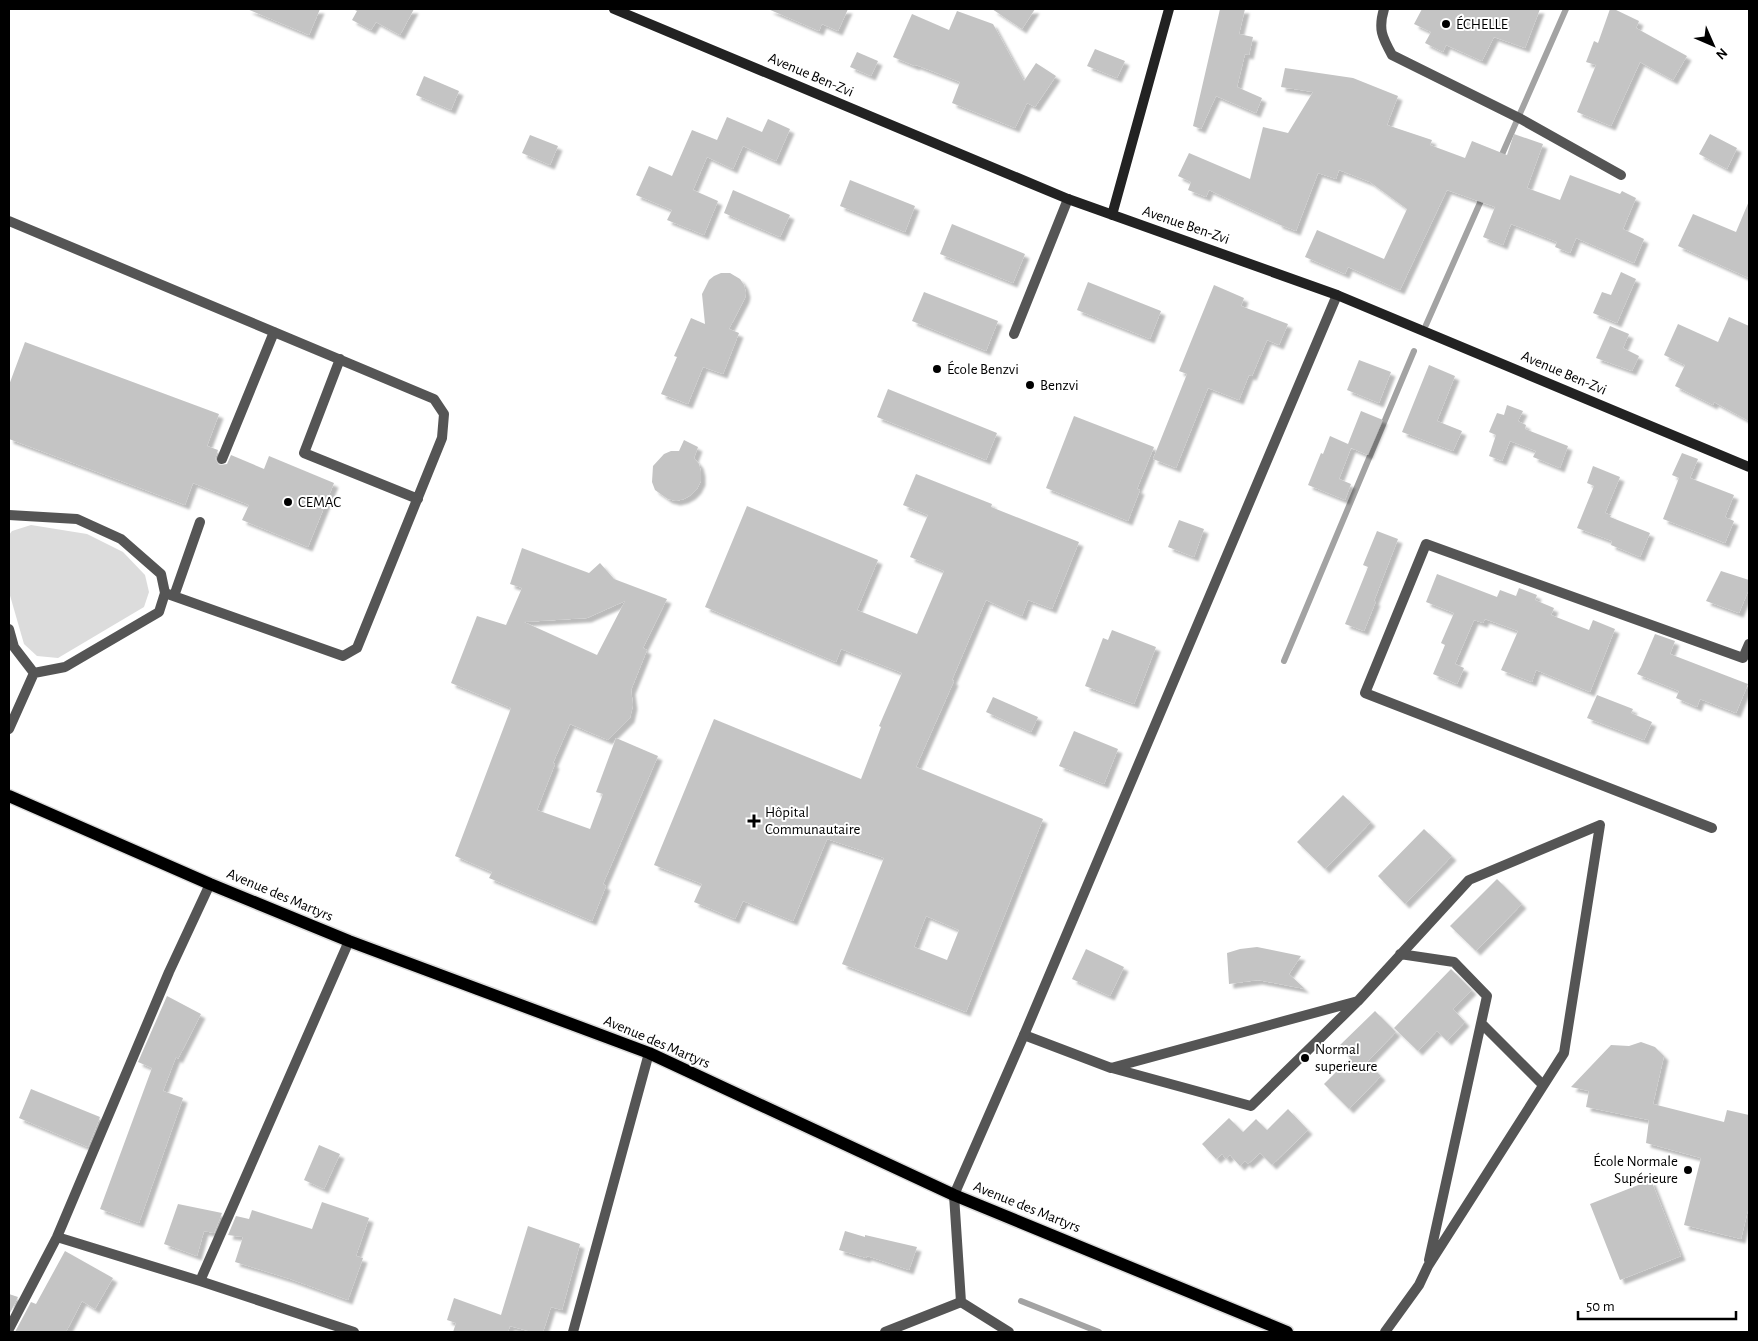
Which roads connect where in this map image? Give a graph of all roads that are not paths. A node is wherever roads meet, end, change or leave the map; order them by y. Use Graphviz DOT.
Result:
graph roads {
  1 [pos="614,9"];
  2 [pos="1169,9"];
  3 [pos="1384,9"];
  4 [pos="1621,175"];
  5 [pos="1068,199"];
  6 [pos="1112,215"];
  7 [pos="9,221"];
  8 [pos="1337,294"];
  9 [pos="274,332"];
  10 [pos="1014,334"];
  11 [pos="340,359"];
  12 [pos="222,459"];
  13 [pos="1749,467"];
  14 [pos="418,499"];
  15 [pos="9,515"];
  16 [pos="200,522"];
  17 [pos="170,595"];
  18 [pos="9,629"];
  19 [pos="1749,644"];
  20 [pos="34,673"];
  21 [pos="9,728"];
  22 [pos="9,796"];
  23 [pos="1712,828"];
  24 [pos="210,884"];
  25 [pos="349,941"];
  26 [pos="1400,954"];
  27 [pos="1358,1001"];
  28 [pos="1480,1023"];
  29 [pos="1024,1034"];
  30 [pos="649,1053"];
  31 [pos="1111,1068"];
  32 [pos="1543,1086"];
  33 [pos="954,1195"];
  34 [pos="57,1236"];
  35 [pos="1428,1266"];
  36 [pos="200,1281"];
  37 [pos="961,1302"];
  38 [pos="9,1329"];
  39 [pos="354,1332"];
  40 [pos="573,1332"];
  41 [pos="885,1332"];
  42 [pos="1009,1332"];
  43 [pos="1287,1332"];
  44 [pos="1384,1332"];
  1 -- 5 [label="street, Avenue Ben-Zvi"];
  2 -- 6 [label="street"];
  3 -- 4 [label="street"];
  5 -- 6 [label="street, Avenue Ben-Zvi"];
  5 -- 10 [label="street"];
  6 -- 8 [label="street, Avenue Ben-Zvi"];
  7 -- 9 [label="street"];
  8 -- 13 [label="street, Avenue Ben-Zvi"];
  8 -- 29 [label="street"];
  9 -- 11 [label="street"];
  9 -- 12 [label="street"];
  11 -- 14 [label="street"];
  11 -- 14 [label="street"];
  14 -- 17 [label="street"];
  15 -- 17 [label="street"];
  16 -- 17 [label="street"];
  17 -- 20 [label="street"];
  18 -- 20 [label="street"];
  19 -- 23 [label="street"];
  20 -- 21 [label="street"];
  22 -- 24 [label="main road, Avenue des Martyrs"];
  24 -- 25 [label="main road, Avenue des Martyrs"];
  24 -- 34 [label="street"];
  25 -- 30 [label="main road, Avenue des Martyrs"];
  25 -- 36 [label="street"];
  26 -- 27 [label="street"];
  26 -- 28 [label="street"];
  26 -- 32 [label="street"];
  27 -- 31 [label="street"];
  27 -- 31 [label="street"];
  28 -- 32 [label="street"];
  28 -- 35 [label="street"];
  29 -- 31 [label="street"];
  29 -- 33 [label="street"];
  30 -- 33 [label="main road, Avenue des Martyrs"];
  30 -- 40 [label="street"];
  32 -- 35 [label="street"];
  33 -- 37 [label="street"];
  33 -- 43 [label="main road, Avenue des Martyrs"];
  34 -- 36 [label="street"];
  34 -- 38 [label="street"];
  35 -- 44 [label="street"];
  36 -- 39 [label="street"];
  37 -- 41 [label="street"];
  37 -- 42 [label="street"];
}
